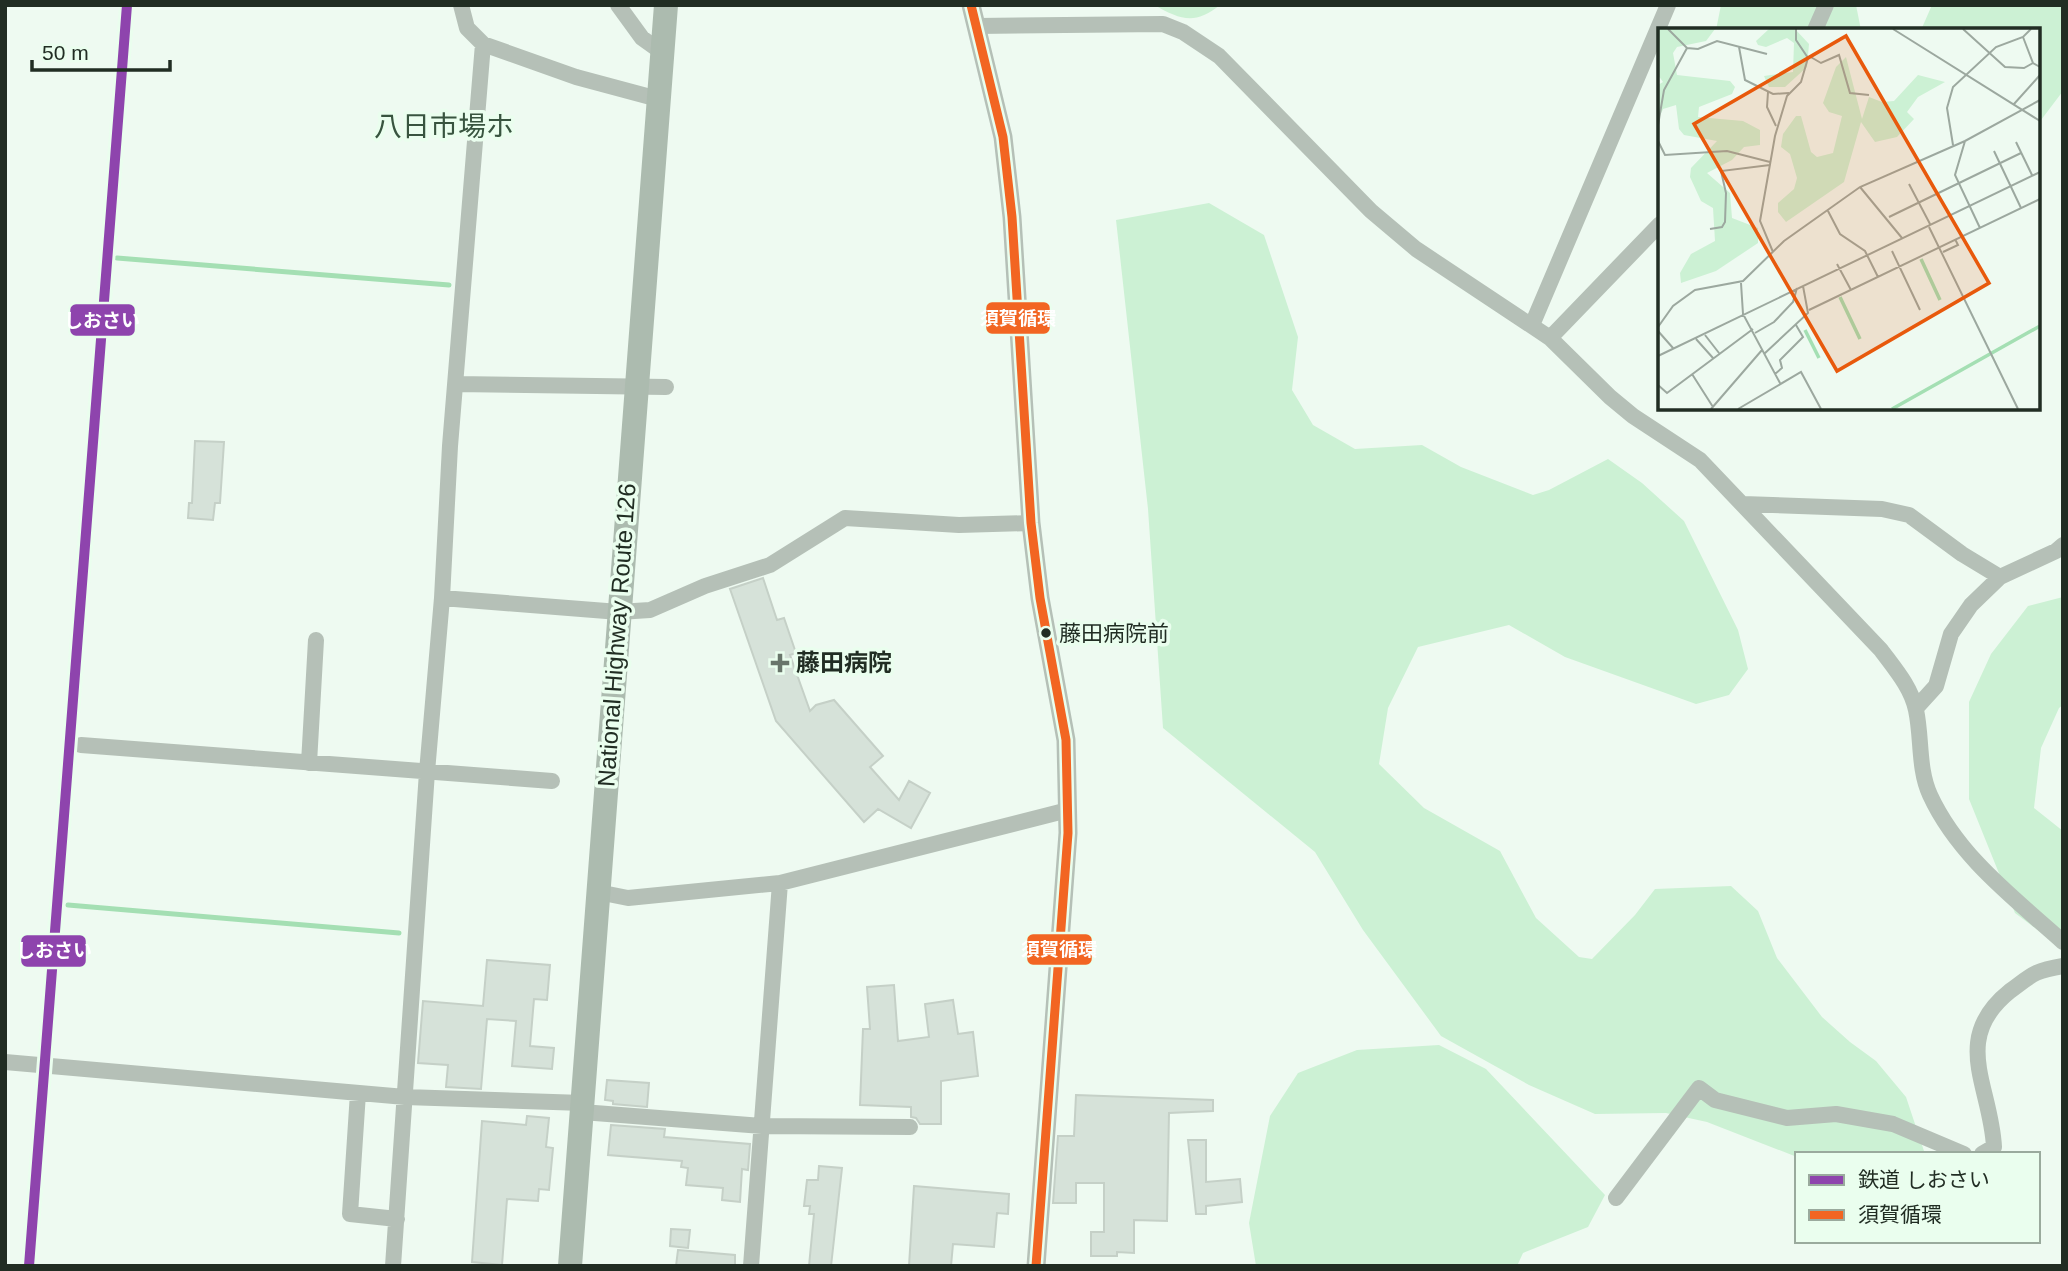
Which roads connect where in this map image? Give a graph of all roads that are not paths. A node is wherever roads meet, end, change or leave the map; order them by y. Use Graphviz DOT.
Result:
graph roads {
  1 [pos="461,5"];
  2 [pos="618,5"];
  3 [pos="666,5"];
  4 [pos="971,5"];
  5 [pos="1668,5"];
  6 [pos="1826,5"];
  7 [pos="977,26"];
  8 [pos="1658,28"];
  9 [pos="1816,28"];
  10 [pos="1658,29"];
  11 [pos="483,44"];
  12 [pos="663,53"];
  13 [pos="658,99"];
  14 [pos="1658,226"];
  15 [pos="1532,325"];
  16 [pos="1550,338"];
  17 [pos="455,384"];
  18 [pos="666,387"];
  19 [pos="636,388"];
  20 [pos="1742,504"];
  21 [pos="1031,523"];
  22 [pos="2063,545"];
  23 [pos="2000,577"];
  24 [pos="442,598"];
  25 [pos="619,612"];
  26 [pos="316,640"];
  27 [pos="1916,708"];
  28 [pos="81,745"];
  29 [pos="309,763"];
  30 [pos="427,772"];
  31 [pos="552,781"];
  32 [pos="1068,810"];
  33 [pos="779,883"];
  34 [pos="598,892"];
  35 [pos="2063,942"];
  36 [pos="2063,966"];
  37 [pos="5,1062"];
  38 [pos="358,1093"];
  39 [pos="405,1097"];
  40 [pos="582,1107"];
  41 [pos="762,1126"];
  42 [pos="910,1127"];
  43 [pos="1959,1152"];
  44 [pos="1985,1152"];
  45 [pos="1616,1198"];
  46 [pos="397,1219"];
  47 [pos="393,1266"];
  48 [pos="570,1266"];
  49 [pos="751,1266"];
  50 [pos="1036,1266"];
  1 -- 11 [label="street"];
  2 -- 12 [label="street"];
  3 -- 12 [label="highway, National Highway Route 126"];
  4 -- 7 [label="street"];
  5 -- 8 [label="street"];
  6 -- 9 [label="street"];
  7 -- 15 [label="street"];
  7 -- 21 [label="street"];
  10 -- 15 [label="street"];
  11 -- 13 [label="street"];
  11 -- 17 [label="street"];
  12 -- 13 [label="highway, National Highway Route 126"];
  13 -- 19 [label="highway, National Highway Route 126"];
  14 -- 16 [label="street"];
  15 -- 16 [label="street"];
  16 -- 20 [label="street"];
  17 -- 19 [label="street"];
  17 -- 24 [label="street"];
  18 -- 19 [label="street"];
  19 -- 25 [label="highway, National Highway Route 126"];
  20 -- 23 [label="street"];
  20 -- 27 [label="street"];
  21 -- 25 [label="street"];
  21 -- 32 [label="street"];
  22 -- 23 [label="street"];
  23 -- 27 [label="street"];
  24 -- 25 [label="street"];
  24 -- 30 [label="street"];
  25 -- 34 [label="highway, National Highway Route 126"];
  26 -- 29 [label="street"];
  27 -- 35 [label="street"];
  28 -- 29 [label="street"];
  29 -- 30 [label="street"];
  30 -- 31 [label="street"];
  30 -- 39 [label="street"];
  32 -- 33 [label="street"];
  32 -- 50 [label="street"];
  33 -- 34 [label="street"];
  33 -- 41 [label="street"];
  34 -- 40 [label="highway, National Highway Route 126"];
  36 -- 44 [label="street"];
  37 -- 38 [label="street"];
  38 -- 39 [label="street"];
  38 -- 46 [label="street"];
  39 -- 40 [label="street"];
  39 -- 46 [label="street"];
  40 -- 41 [label="street"];
  40 -- 48 [label="highway, National Highway Route 126"];
  41 -- 42 [label="street"];
  41 -- 49 [label="street"];
  43 -- 45 [label="street"];
  46 -- 47 [label="street"];
}
